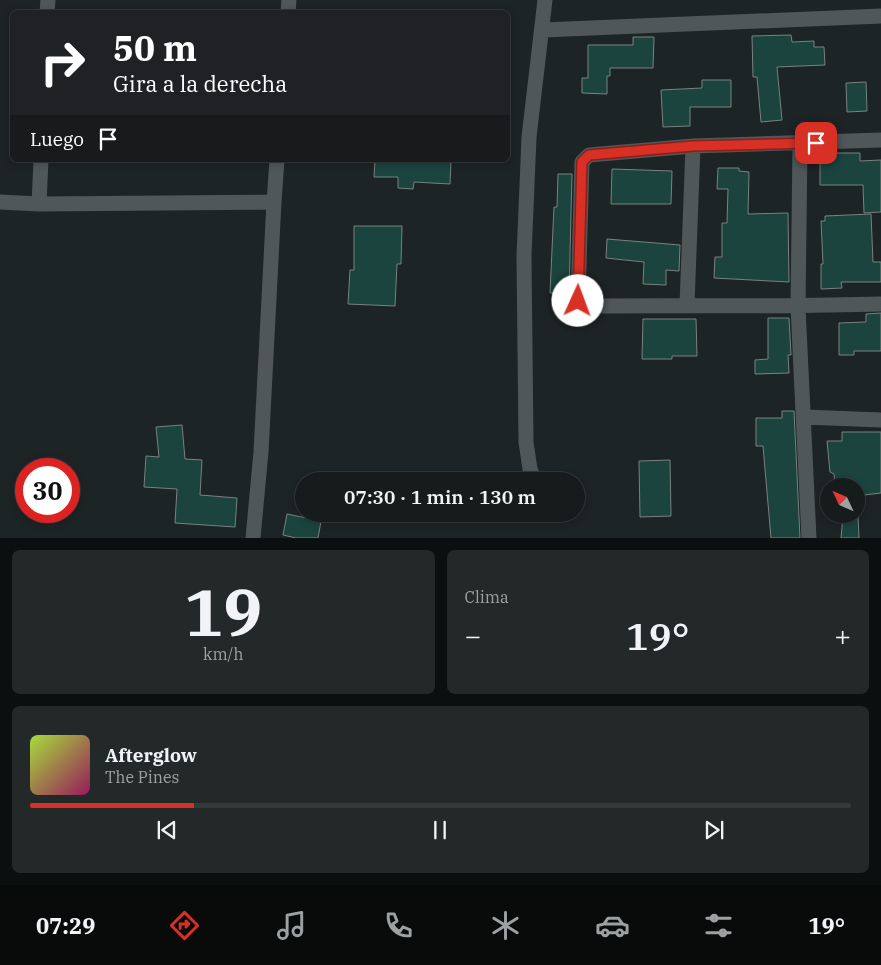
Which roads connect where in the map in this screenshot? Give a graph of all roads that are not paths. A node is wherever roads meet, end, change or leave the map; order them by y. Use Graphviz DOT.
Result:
graph roads {
  1 [pos="545,0"];
  2 [pos="881,16"];
  3 [pos="543,30"];
  4 [pos="881,140"];
  5 [pos="800,143"];
  6 [pos="693,146"];
  7 [pos="41,162"];
  8 [pos="277,162"];
  9 [pos="0,202"];
  10 [pos="274,202"];
  11 [pos="39,204"];
  12 [pos="881,304"];
  13 [pos="687,305"];
  14 [pos="798,307"];
  15 [pos="804,417"];
  16 [pos="881,420"];
  17 [pos="532,472"];
  18 [pos="253,538"];
  19 [pos="809,538"];
  1 -- 3 [label="street"];
  2 -- 3 [label="street"];
  3 -- 17 [label="street"];
  4 -- 5 [label="street"];
  5 -- 6 [label="street"];
  5 -- 14 [label="street"];
  6 -- 13 [label="street"];
  6 -- 13 [label="street"];
  7 -- 11 [label="street"];
  8 -- 10 [label="street"];
  9 -- 11 [label="street"];
  10 -- 11 [label="street"];
  10 -- 18 [label="street"];
  12 -- 14 [label="street"];
  13 -- 14 [label="street"];
  14 -- 15 [label="street"];
  15 -- 16 [label="street"];
  15 -- 19 [label="street"];
}
